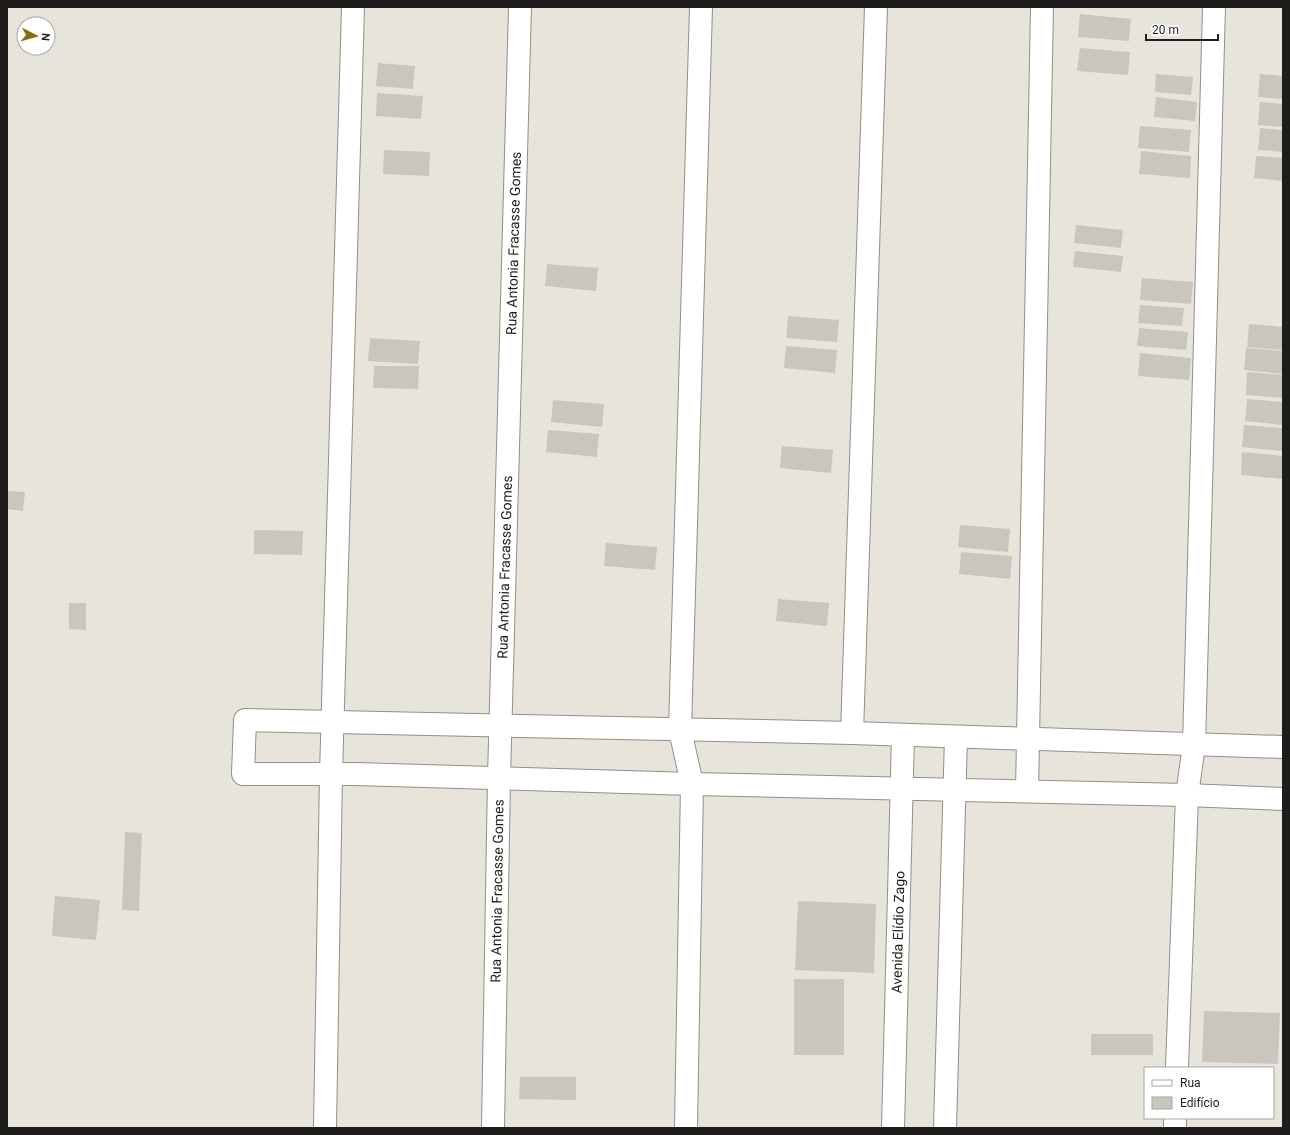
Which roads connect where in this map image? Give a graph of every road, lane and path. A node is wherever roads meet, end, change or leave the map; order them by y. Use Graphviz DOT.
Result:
graph roads {
  1 [pos="353,7"];
  2 [pos="520,7"];
  3 [pos="701,7"];
  4 [pos="876,7"];
  5 [pos="1042,7"];
  6 [pos="1214,7"];
  7 [pos="333,722"];
  8 [pos="500,725"];
  9 [pos="680,730"];
  10 [pos="852,733"];
  11 [pos="903,736"];
  12 [pos="956,737"];
  13 [pos="1027,740"];
  14 [pos="1194,745"];
  15 [pos="1283,747"];
  16 [pos="331,774"];
  17 [pos="499,778"];
  18 [pos="692,784"];
  19 [pos="901,788"];
  20 [pos="953,789"];
  21 [pos="1027,791"];
  22 [pos="1187,795"];
  23 [pos="1283,799"];
  24 [pos="1177,1067"];
  25 [pos="325,1128"];
  26 [pos="493,1128"];
  27 [pos="686,1128"];
  28 [pos="893,1128"];
  29 [pos="945,1128"];
  1 -- 7 [label="street"];
  2 -- 8 [label="street, Rua Antonia Fracasse Gomes"];
  3 -- 9 [label="street"];
  4 -- 10 [label="street"];
  5 -- 13 [label="street"];
  6 -- 14 [label="street"];
  7 -- 8 [label="street"];
  7 -- 16 [label="street"];
  7 -- 16 [label="street"];
  8 -- 9 [label="street"];
  8 -- 17 [label="street, Rua Antonia Fracasse Gomes"];
  9 -- 10 [label="street"];
  9 -- 18 [label="street"];
  10 -- 11 [label="street"];
  11 -- 12 [label="street"];
  11 -- 19 [label="street, Avenida Elídio Zago"];
  12 -- 13 [label="street"];
  12 -- 20 [label="street"];
  13 -- 14 [label="street"];
  13 -- 21 [label="street"];
  14 -- 15 [label="street"];
  14 -- 22 [label="street"];
  16 -- 17 [label="street"];
  16 -- 25 [label="street"];
  17 -- 18 [label="street"];
  17 -- 26 [label="street, Rua Antonia Fracasse Gomes"];
  18 -- 19 [label="street"];
  18 -- 27 [label="street"];
  19 -- 20 [label="street"];
  19 -- 28 [label="street, Avenida Elídio Zago"];
  20 -- 21 [label="street"];
  20 -- 29 [label="street"];
  21 -- 22 [label="street"];
  22 -- 23 [label="street"];
  22 -- 24 [label="street"];
}
